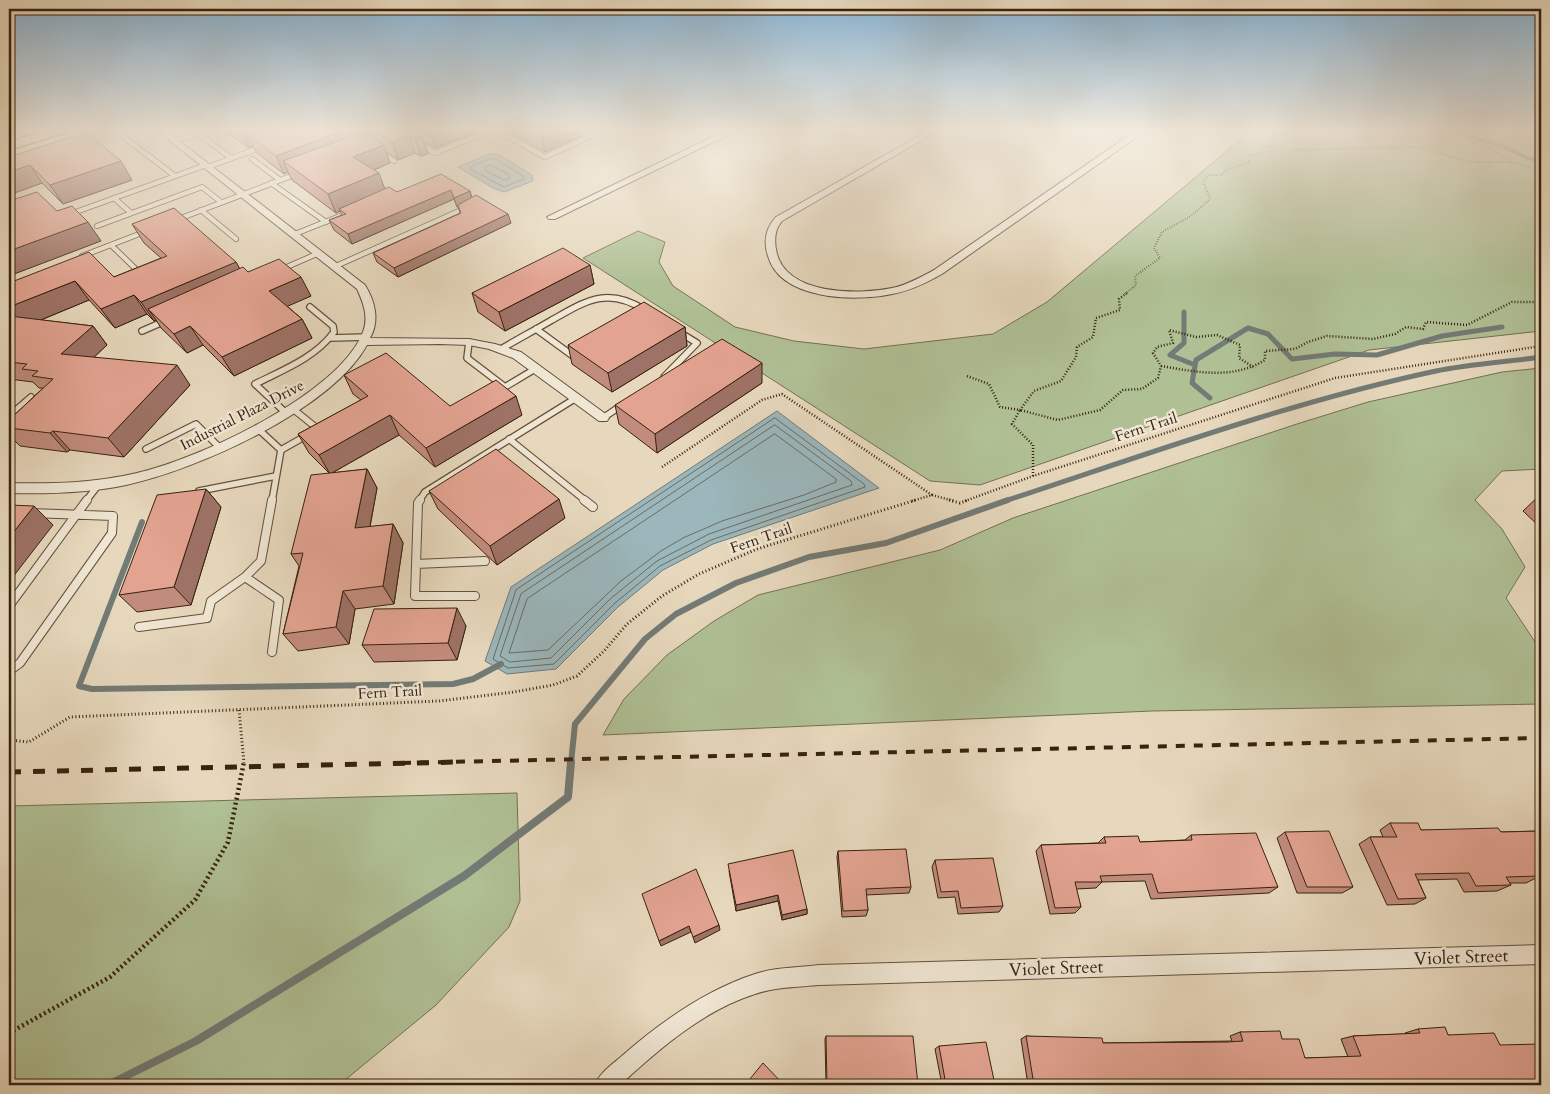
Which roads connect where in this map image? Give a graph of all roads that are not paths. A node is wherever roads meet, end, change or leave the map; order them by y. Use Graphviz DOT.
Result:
graph roads {
  1 [pos="164,180"];
  2 [pos="225,180"];
  3 [pos="280,180"];
  4 [pos="629,180"];
  5 [pos="847,180"];
  6 [pos="1071,180"];
  7 [pos="271,183"];
  8 [pos="243,194"];
  9 [pos="114,198"];
  10 [pos="221,202"];
  11 [pos="475,204"];
  12 [pos="201,210"];
  13 [pos="353,210"];
  14 [pos="73,213"];
  15 [pos="131,213"];
  16 [pos="552,217"];
  17 [pos="174,221"];
  18 [pos="326,222"];
  19 [pos="97,226"];
  20 [pos="156,228"];
  21 [pos="295,234"];
  22 [pos="236,239"];
  23 [pos="111,245"];
  24 [pos="319,253"];
  25 [pos="74,260"];
  26 [pos="336,266"];
  27 [pos="275,272"];
  28 [pos="148,280"];
  29 [pos="310,307"];
  30 [pos="654,316"];
  31 [pos="169,319"];
  32 [pos="536,329"];
  33 [pos="676,329"];
  34 [pos="142,331"];
  35 [pos="331,338"];
  36 [pos="366,340"];
  37 [pos="469,342"];
  38 [pos="501,349"];
  39 [pos="574,356"];
  40 [pos="535,369"];
  41 [pos="661,380"];
  42 [pos="31,397"];
  43 [pos="576,398"];
  44 [pos="628,402"];
  45 [pos="289,411"];
  46 [pos="9,416"];
  47 [pos="602,418"];
  48 [pos="257,428"];
  49 [pos="509,440"];
  50 [pos="219,447"];
  51 [pos="146,449"];
  52 [pos="281,450"];
  53 [pos="276,476"];
  54 [pos="99,484"];
  55 [pos="9,488"];
  56 [pos="189,493"];
  57 [pos="592,507"];
  58 [pos="19,512"];
  59 [pos="77,514"];
  60 [pos="485,561"];
  61 [pos="416,564"];
  62 [pos="245,577"];
  63 [pos="475,596"];
  64 [pos="9,606"];
  65 [pos="139,627"];
  66 [pos="272,652"];
  67 [pos="9,671"];
  68 [pos="1541,954"];
  69 [pos="606,1085"];
  1 -- 9 [label="lane"];
  2 -- 8 [label="street, Industrial Plaza Drive"];
  3 -- 7 [label="lane"];
  4 -- 16 [label="street"];
  5 -- 6 [label="street"];
  7 -- 8 [label="lane"];
  7 -- 18 [label="lane"];
  8 -- 10 [label="lane"];
  8 -- 21 [label="street, Industrial Plaza Drive"];
  9 -- 14 [label="lane"];
  9 -- 15 [label="lane"];
  10 -- 12 [label="lane"];
  10 -- 15 [label="lane"];
  11 -- 26 [label="lane"];
  12 -- 17 [label="lane"];
  12 -- 22 [label="lane"];
  13 -- 18 [label="lane"];
  15 -- 19 [label="lane"];
  18 -- 21 [label="lane"];
  20 -- 23 [label="lane"];
  21 -- 24 [label="street, Industrial Plaza Drive"];
  23 -- 25 [label="lane"];
  23 -- 28 [label="lane"];
  24 -- 26 [label="street, Industrial Plaza Drive"];
  24 -- 27 [label="lane"];
  26 -- 36 [label="street, Industrial Plaza Drive"];
  29 -- 35 [label="lane"];
  30 -- 32 [label="lane"];
  31 -- 34 [label="lane"];
  32 -- 38 [label="lane"];
  32 -- 39 [label="lane"];
  33 -- 41 [label="lane"];
  35 -- 36 [label="lane"];
  35 -- 45 [label="lane"];
  36 -- 37 [label="street"];
  36 -- 45 [label="street, Industrial Plaza Drive"];
  37 -- 38 [label="street"];
  37 -- 40 [label="lane"];
  38 -- 40 [label="street"];
  40 -- 43 [label="street"];
  42 -- 46 [label="lane"];
  43 -- 47 [label="street"];
  43 -- 49 [label="lane"];
  44 -- 47 [label="lane"];
  45 -- 48 [label="street, Industrial Plaza Drive"];
  45 -- 52 [label="lane"];
  48 -- 50 [label="street, Industrial Plaza Drive"];
  48 -- 52 [label="lane"];
  49 -- 57 [label="lane"];
  49 -- 61 [label="lane"];
  50 -- 51 [label="lane"];
  50 -- 54 [label="street, Industrial Plaza Drive"];
  52 -- 53 [label="lane"];
  53 -- 56 [label="lane"];
  53 -- 62 [label="lane"];
  54 -- 55 [label="street, Industrial Plaza Drive"];
  54 -- 59 [label="lane"];
  58 -- 59 [label="lane"];
  59 -- 64 [label="lane"];
  59 -- 67 [label="lane"];
  60 -- 61 [label="lane"];
  61 -- 63 [label="lane"];
  62 -- 65 [label="lane"];
  62 -- 66 [label="lane"];
  68 -- 69 [label="street, Violet Street"];
}
